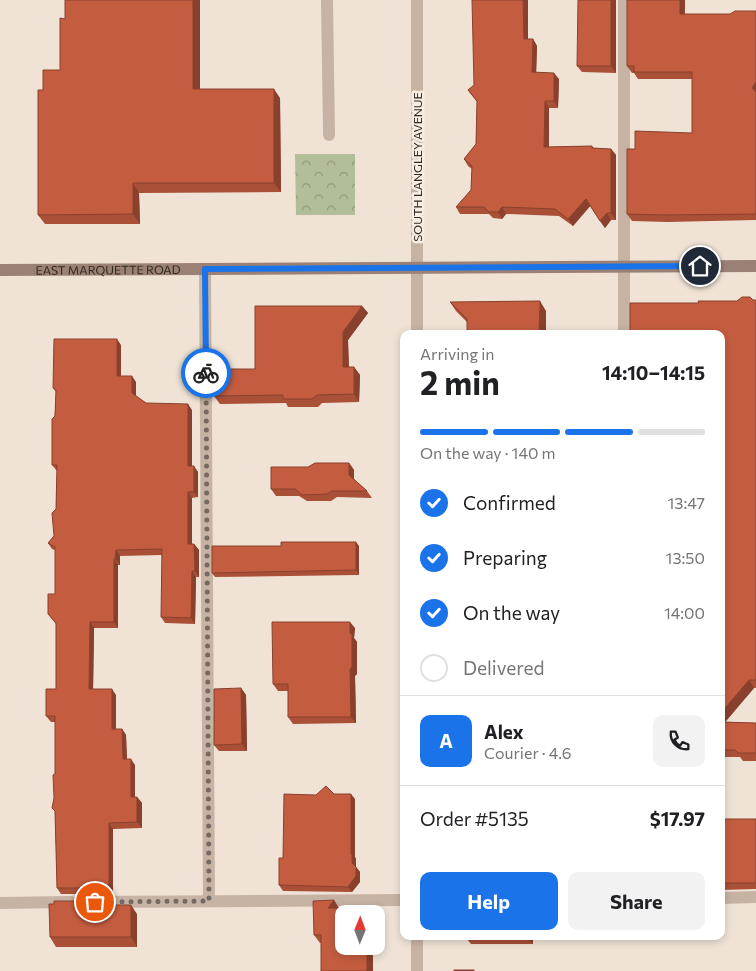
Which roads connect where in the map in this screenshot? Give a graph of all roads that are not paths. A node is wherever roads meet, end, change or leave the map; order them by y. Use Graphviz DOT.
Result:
graph roads {
  1 [pos="328,0"];
  2 [pos="417,0"];
  3 [pos="624,0"];
  4 [pos="328,135"];
  5 [pos="624,266"];
  6 [pos="756,266"];
  7 [pos="417,267"];
  8 [pos="205,269"];
  9 [pos="0,270"];
  10 [pos="417,330"];
  11 [pos="624,330"];
  12 [pos="756,897"];
  13 [pos="725,898"];
  14 [pos="400,900"];
  15 [pos="209,901"];
  16 [pos="0,903"];
  17 [pos="417,940"];
  18 [pos="417,971"];
  1 -- 4 [label="street"];
  2 -- 7 [label="street, SOUTH LANGLEY AVENUE"];
  3 -- 5 [label="street"];
  5 -- 6 [label="street, EAST MARQUETTE ROAD"];
  5 -- 7 [label="street, EAST MARQUETTE ROAD"];
  5 -- 11 [label="street"];
  7 -- 8 [label="street, EAST MARQUETTE ROAD"];
  7 -- 10 [label="street, SOUTH LANGLEY AVENUE"];
  8 -- 9 [label="street, EAST MARQUETTE ROAD"];
  8 -- 15 [label="street"];
  12 -- 13 [label="street"];
  14 -- 15 [label="street"];
  15 -- 16 [label="street"];
  17 -- 18 [label="street"];
}
